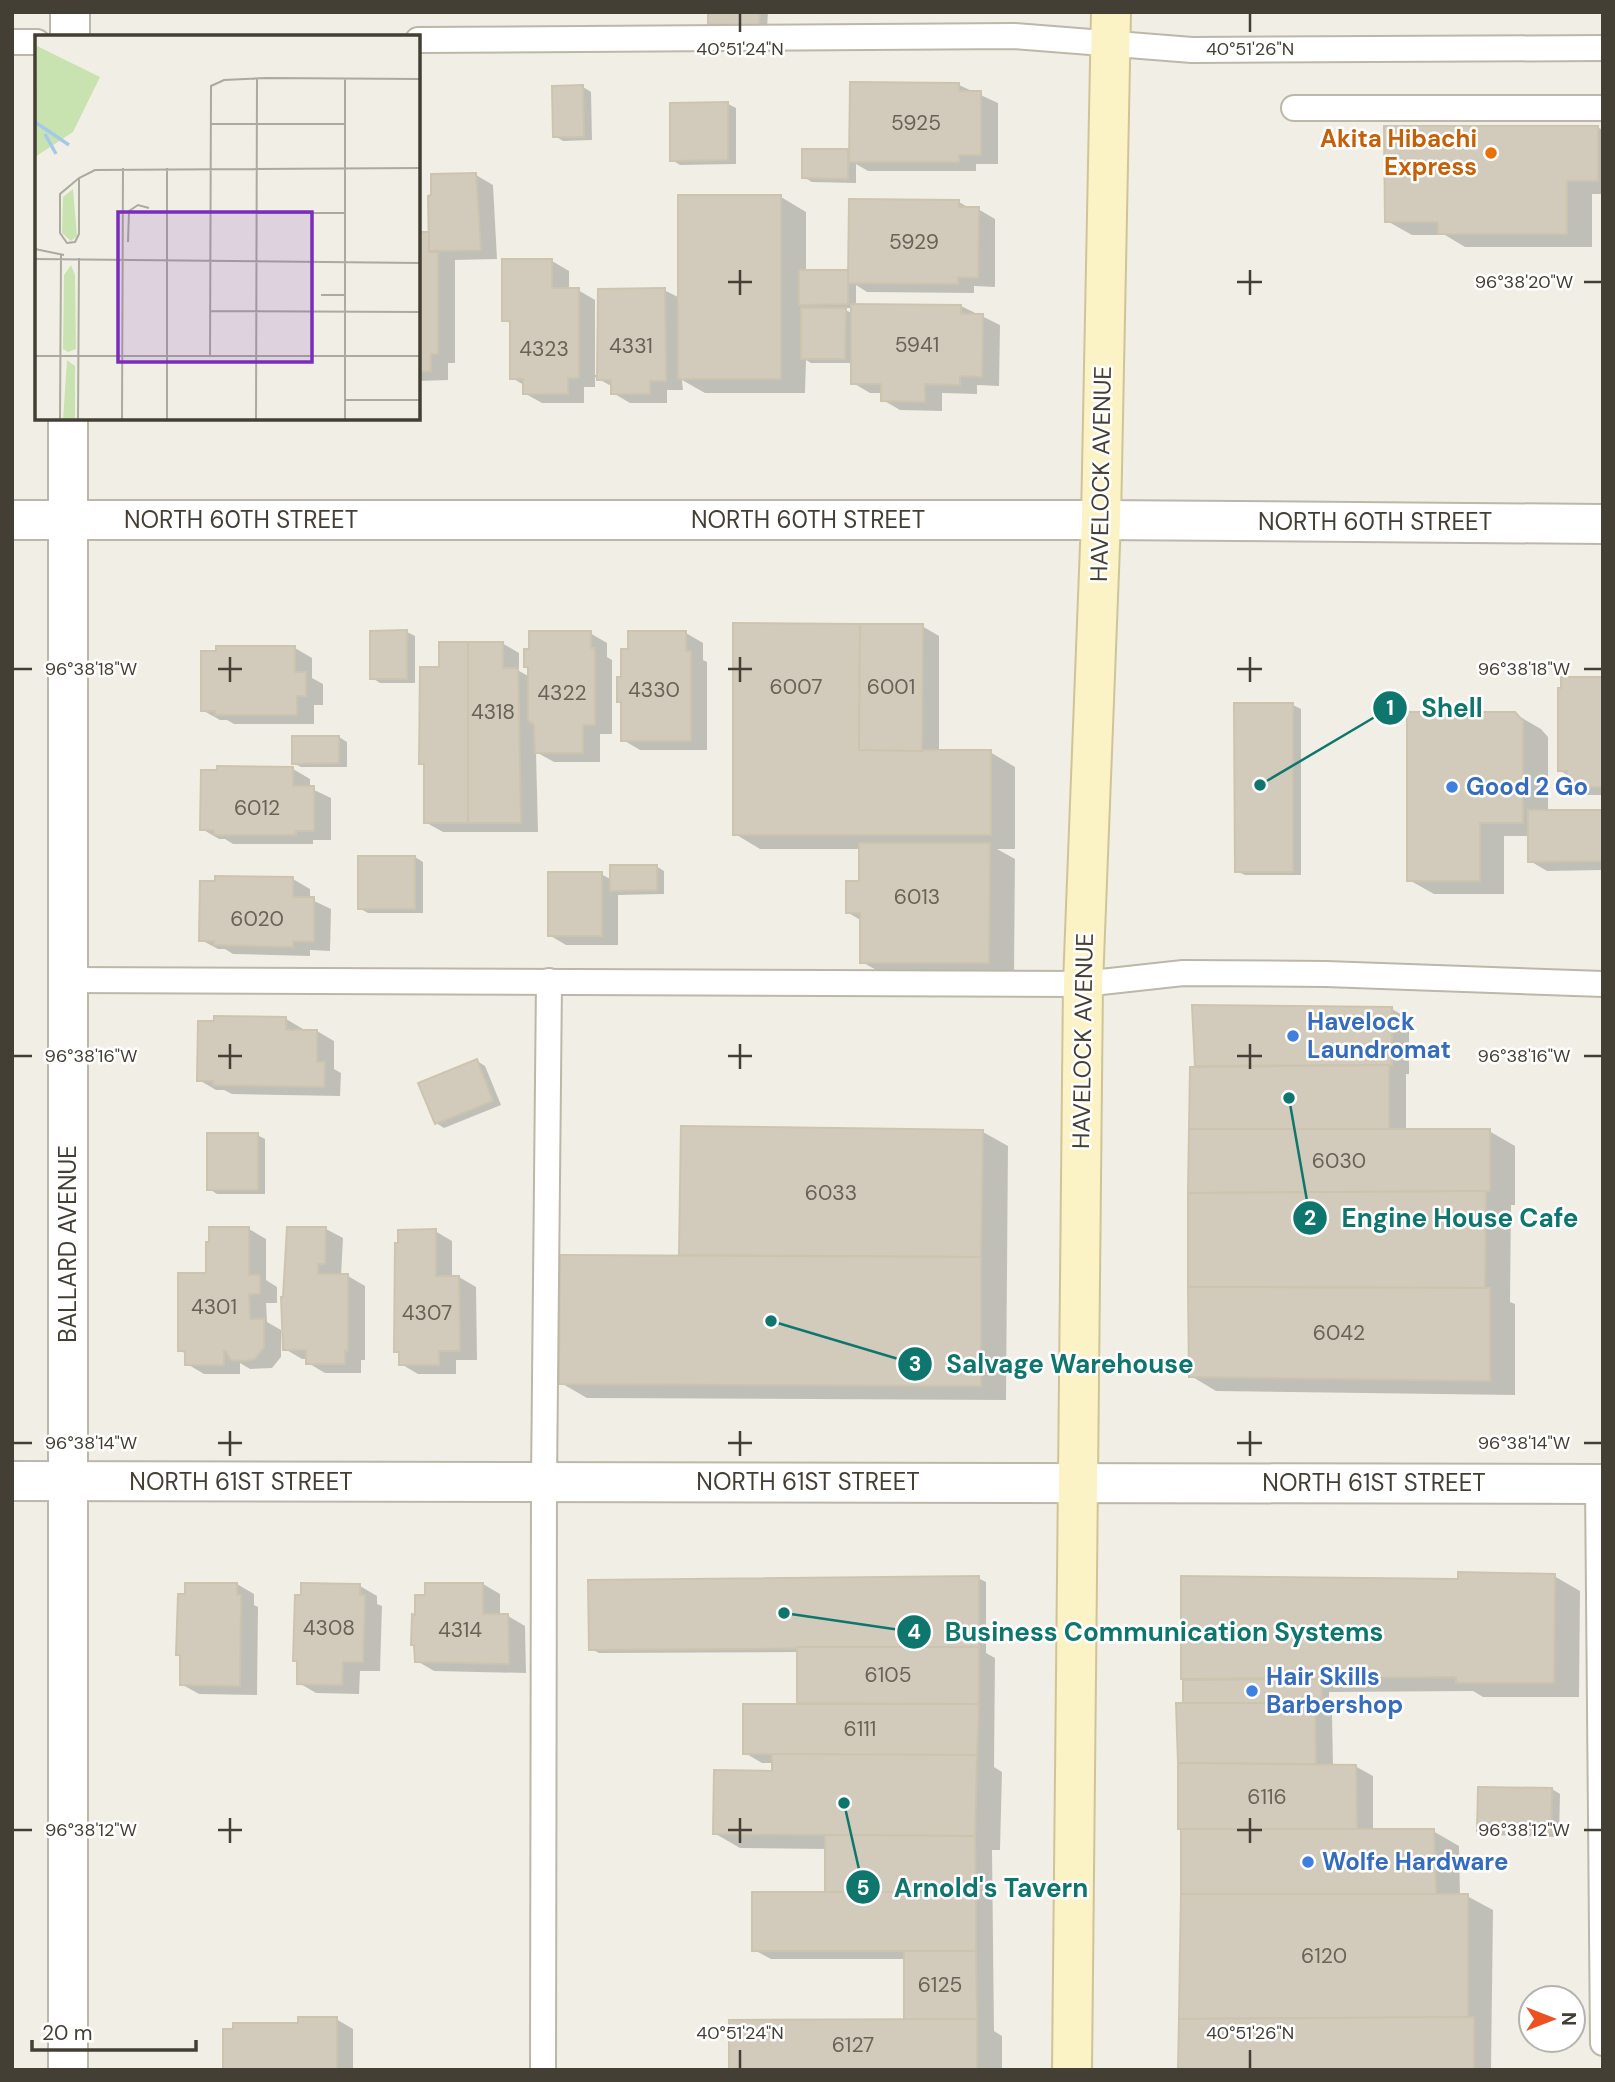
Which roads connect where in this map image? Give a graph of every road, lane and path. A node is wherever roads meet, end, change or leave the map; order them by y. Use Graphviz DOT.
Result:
graph roads {
  1 [pos="69,12"];
  2 [pos="1110,29"];
  3 [pos="69,35"];
  4 [pos="420,40"];
  5 [pos="12,42"];
  6 [pos="35,42"];
  7 [pos="1603,48"];
  8 [pos="1294,108"];
  9 [pos="1603,108"];
  10 [pos="68,420"];
  11 [pos="12,520"];
  12 [pos="68,520"];
  13 [pos="1101,520"];
  14 [pos="1603,524"];
  15 [pos="67,979"];
  16 [pos="549,981"];
  17 [pos="1083,984"];
  18 [pos="1603,984"];
  19 [pos="12,1481"];
  20 [pos="68,1482"];
  21 [pos="544,1482"];
  22 [pos="1077,1482"];
  23 [pos="1600,1484"];
  24 [pos="1603,2043"];
  25 [pos="68,2070"];
  26 [pos="543,2070"];
  27 [pos="1072,2070"];
  1 -- 3 [label="street"];
  2 -- 4 [label="lane"];
  2 -- 7 [label="lane"];
  2 -- 13 [label="main road, HAVELOCK AVENUE"];
  5 -- 6 [label="lane"];
  8 -- 9 [label="lane"];
  10 -- 12 [label="street, BALLARD AVENUE"];
  11 -- 12 [label="street, NORTH 60TH STREET"];
  12 -- 13 [label="street, NORTH 60TH STREET"];
  12 -- 15 [label="street, BALLARD AVENUE"];
  13 -- 14 [label="street, NORTH 60TH STREET"];
  13 -- 17 [label="main road, HAVELOCK AVENUE"];
  15 -- 16 [label="lane"];
  15 -- 20 [label="street, BALLARD AVENUE"];
  16 -- 17 [label="lane"];
  16 -- 21 [label="lane"];
  17 -- 18 [label="lane"];
  17 -- 22 [label="main road, HAVELOCK AVENUE"];
  19 -- 20 [label="street, NORTH 61ST STREET"];
  20 -- 21 [label="street, NORTH 61ST STREET"];
  20 -- 25 [label="street, BALLARD AVENUE"];
  21 -- 22 [label="street, NORTH 61ST STREET"];
  21 -- 26 [label="lane"];
  22 -- 23 [label="street, NORTH 61ST STREET"];
  22 -- 27 [label="main road, HAVELOCK AVENUE"];
  23 -- 24 [label="lane"];
}
